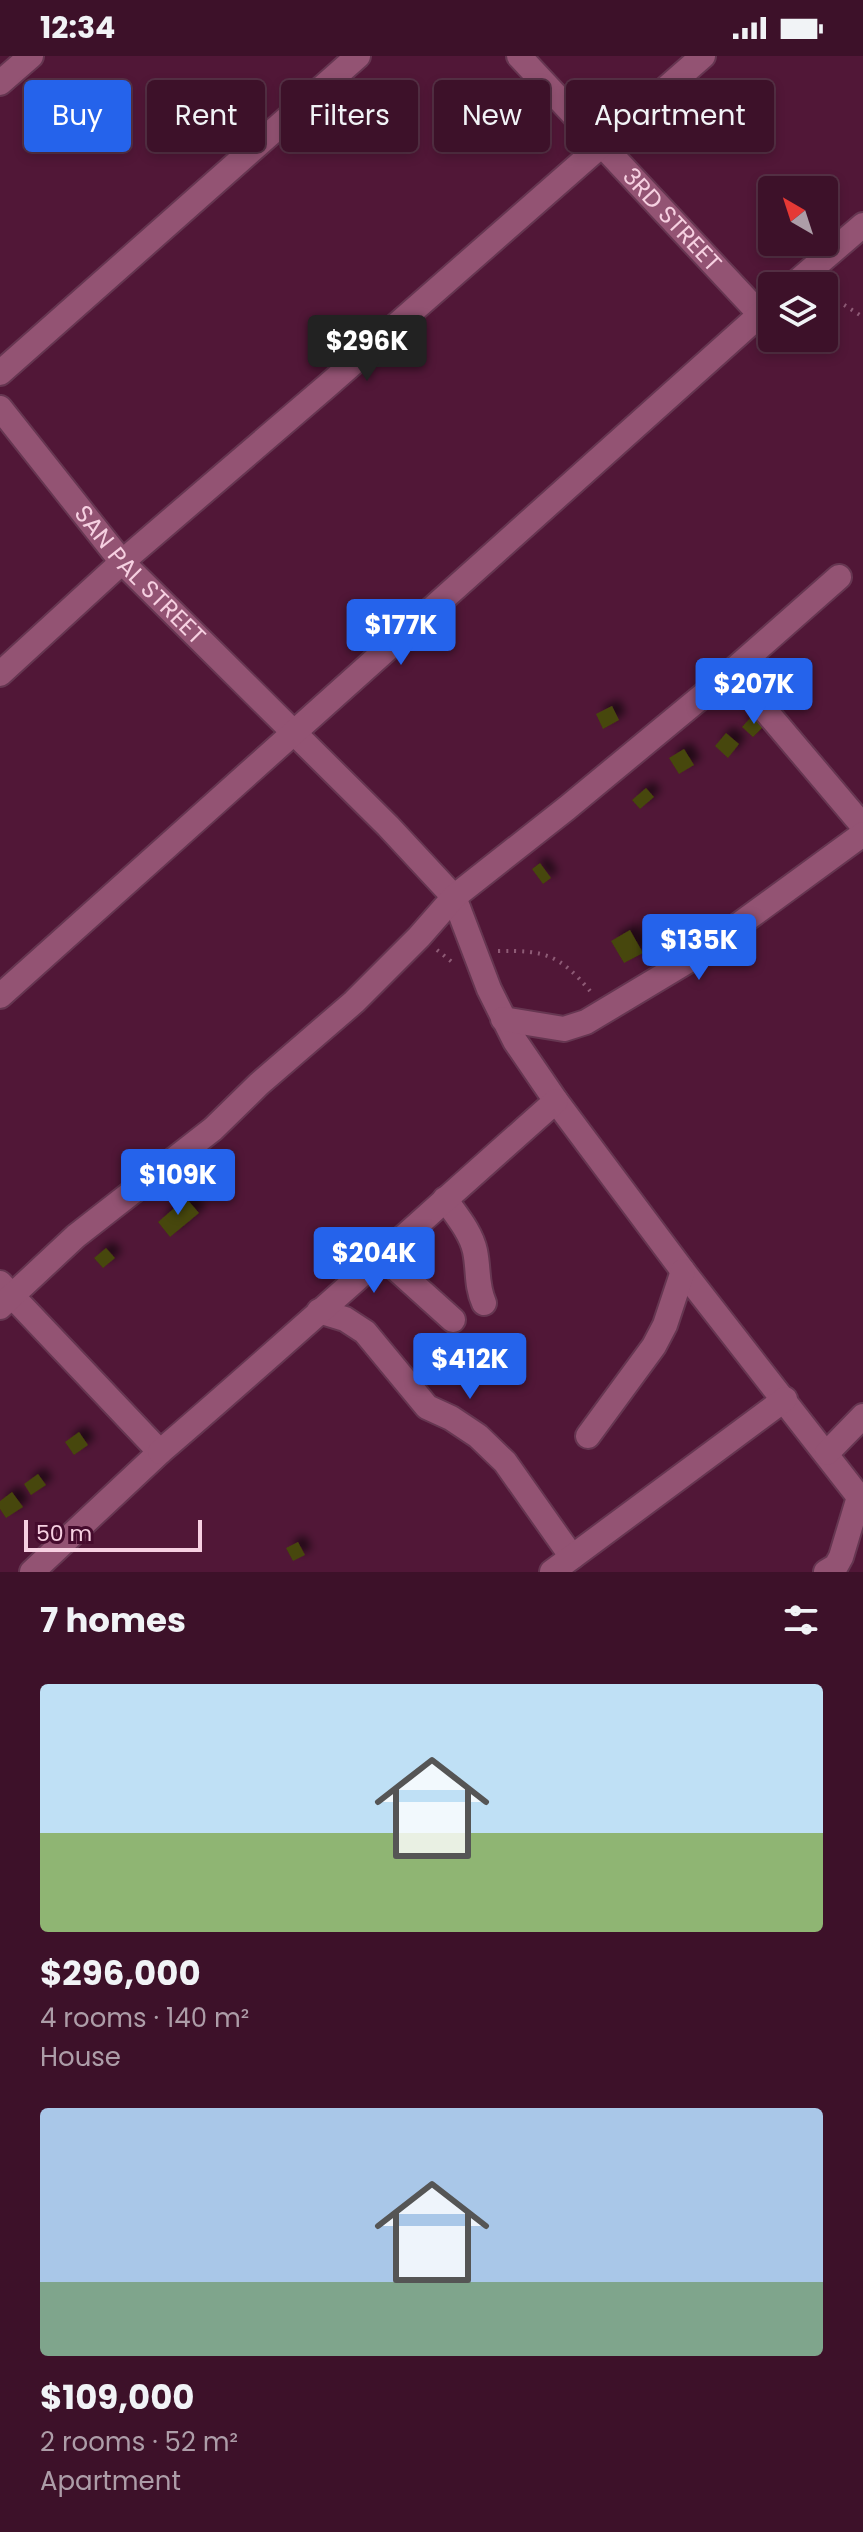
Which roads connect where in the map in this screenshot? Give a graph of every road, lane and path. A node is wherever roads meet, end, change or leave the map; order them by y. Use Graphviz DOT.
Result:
graph roads {
  1 [pos="31,56"];
  2 [pos="358,56"];
  3 [pos="519,56"];
  4 [pos="703,56"];
  5 [pos="676,80"];
  6 [pos="0,83"];
  7 [pos="566,105"];
  8 [pos="596,152"];
  9 [pos="611,152"];
  10 [pos="863,225"];
  11 [pos="808,272"];
  12 [pos="758,301"];
  13 [pos="838,301"];
  14 [pos="758,316"];
  15 [pos="863,317"];
  16 [pos="0,373"];
  17 [pos="0,408"];
  18 [pos="122,562"];
  19 [pos="839,577"];
  20 [pos="732,671"];
  21 [pos="0,674"];
  22 [pos="292,732"];
  23 [pos="863,826"];
  24 [pos="863,834"];
  25 [pos="454,897"];
  26 [pos="475,952"];
  27 [pos="0,996"];
  28 [pos="606,1011"];
  29 [pos="503,1019"];
  30 [pos="556,1101"];
  31 [pos="445,1199"];
  32 [pos="382,1256"];
  33 [pos="683,1271"];
  34 [pos="4,1296"];
  35 [pos="484,1303"];
  36 [pos="319,1311"];
  37 [pos="453,1320"];
  38 [pos="785,1399"];
  39 [pos="863,1416"];
  40 [pos="588,1436"];
  41 [pos="160,1452"];
  42 [pos="827,1453"];
  43 [pos="572,1557"];
  44 [pos="32,1572"];
  45 [pos="552,1572"];
  46 [pos="826,1572"];
  1 -- 6 [label="street"];
  2 -- 16 [label="street"];
  3 -- 7 [label="street, 3RD STREET"];
  4 -- 5 [label="street"];
  8 -- 18 [label="street"];
  9 -- 12 [label="street, 3RD STREET"];
  10 -- 11 [label="street"];
  13 -- 15 [label="path"];
  14 -- 22 [label="street"];
  17 -- 18 [label="street, SAN PAL STREET"];
  18 -- 21 [label="street"];
  18 -- 22 [label="street, SAN PAL STREET"];
  19 -- 20 [label="street"];
  20 -- 23 [label="street"];
  20 -- 25 [label="street"];
  22 -- 25 [label="street, SAN PAL STREET"];
  22 -- 27 [label="street"];
  24 -- 28 [label="street"];
  25 -- 26 [label="street"];
  25 -- 34 [label="street"];
  26 -- 28 [label="path"];
  26 -- 29 [label="street"];
  28 -- 29 [label="street"];
  29 -- 30 [label="street"];
  30 -- 31 [label="street"];
  30 -- 33 [label="street"];
  31 -- 32 [label="street"];
  31 -- 35 [label="street"];
  32 -- 36 [label="street"];
  32 -- 37 [label="street"];
  33 -- 38 [label="street"];
  33 -- 40 [label="street"];
  34 -- 41 [label="street"];
  36 -- 41 [label="street"];
  36 -- 43 [label="street"];
  38 -- 42 [label="street"];
  38 -- 43 [label="street"];
  39 -- 42 [label="street"];
  41 -- 44 [label="street"];
  42 -- 46 [label="street"];
  43 -- 45 [label="street"];
}
